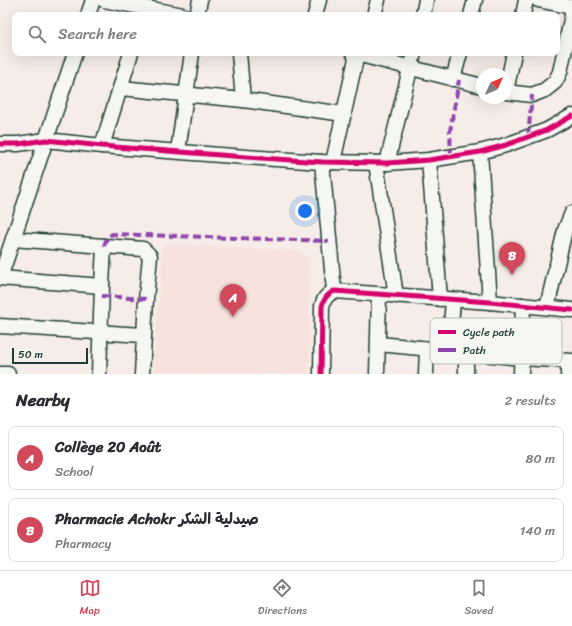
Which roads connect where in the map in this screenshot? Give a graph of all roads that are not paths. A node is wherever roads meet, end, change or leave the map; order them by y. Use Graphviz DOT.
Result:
graph roads {
  1 [pos="93,0"];
  2 [pos="104,0"];
  3 [pos="200,0"];
  4 [pos="319,0"];
  5 [pos="378,0"];
  6 [pos="426,0"];
  7 [pos="475,0"];
  8 [pos="526,0"];
  9 [pos="538,0"];
  10 [pos="572,7"];
  11 [pos="144,11"];
  12 [pos="89,12"];
  13 [pos="198,12"];
  14 [pos="316,12"];
  15 [pos="375,12"];
  16 [pos="424,12"];
  17 [pos="472,12"];
  18 [pos="524,12"];
  19 [pos="572,14"];
  20 [pos="74,56"];
  21 [pos="131,56"];
  22 [pos="192,56"];
  23 [pos="240,56"];
  24 [pos="359,56"];
  25 [pos="367,56"];
  26 [pos="413,56"];
  27 [pos="459,56"];
  28 [pos="513,56"];
  29 [pos="410,68"];
  30 [pos="511,68"];
  31 [pos="453,79"];
  32 [pos="476,85"];
  33 [pos="121,88"];
  34 [pos="512,92"];
  35 [pos="187,94"];
  36 [pos="243,100"];
  37 [pos="344,114"];
  38 [pos="572,116"];
  39 [pos="46,140"];
  40 [pos="0,144"];
  41 [pos="102,146"];
  42 [pos="178,151"];
  43 [pos="480,152"];
  44 [pos="429,160"];
  45 [pos="328,162"];
  46 [pos="381,163"];
  47 [pos="572,213"];
  48 [pos="13,239"];
  49 [pos="104,246"];
  50 [pos="0,278"];
  51 [pos="102,286"];
  52 [pos="334,292"];
  53 [pos="379,295"];
  54 [pos="396,296"];
  55 [pos="447,300"];
  56 [pos="490,302"];
  57 [pos="523,305"];
  58 [pos="547,308"];
  59 [pos="572,310"];
  60 [pos="448,318"];
  61 [pos="523,318"];
  62 [pos="0,326"];
  63 [pos="100,331"];
  64 [pos="143,335"];
  65 [pos="379,344"];
  66 [pos="427,349"];
  67 [pos="430,349"];
  68 [pos="522,364"];
  69 [pos="0,374"];
  70 [pos="8,374"];
  71 [pos="99,374"];
  72 [pos="142,374"];
  73 [pos="321,374"];
  74 [pos="377,374"];
  75 [pos="426,374"];
  76 [pos="521,374"];
  1 -- 12 [label="street"];
  2 -- 11 [label="street"];
  3 -- 13 [label="street"];
  4 -- 14 [label="street"];
  5 -- 15 [label="street"];
  6 -- 16 [label="street"];
  7 -- 17 [label="street"];
  8 -- 18 [label="street"];
  9 -- 10 [label="street"];
  19 -- 34 [label="street"];
  20 -- 39 [label="street"];
  21 -- 33 [label="street"];
  22 -- 35 [label="street"];
  23 -- 36 [label="street"];
  24 -- 37 [label="street"];
  25 -- 29 [label="street"];
  26 -- 29 [label="street"];
  27 -- 31 [label="street"];
  28 -- 30 [label="street"];
  29 -- 31 [label="street"];
  29 -- 46 [label="street"];
  31 -- 32 [label="street"];
  33 -- 35 [label="street"];
  33 -- 41 [label="street"];
  35 -- 36 [label="street"];
  35 -- 42 [label="street"];
  36 -- 37 [label="street"];
  37 -- 45 [label="street"];
  38 -- 43 [label="street"];
  39 -- 40 [label="street"];
  39 -- 41 [label="street"];
  39 -- 48 [label="street"];
  41 -- 42 [label="street"];
  42 -- 45 [label="street"];
  43 -- 44 [label="street"];
  43 -- 56 [label="street"];
  44 -- 46 [label="street"];
  44 -- 55 [label="street"];
  45 -- 46 [label="street"];
  45 -- 52 [label="street"];
  46 -- 54 [label="street"];
  47 -- 58 [label="street"];
  48 -- 49 [label="street"];
  48 -- 50 [label="street"];
  49 -- 51 [label="street"];
  49 -- 64 [label="street"];
  50 -- 51 [label="street"];
  51 -- 63 [label="street"];
  52 -- 53 [label="street"];
  52 -- 73 [label="street"];
  53 -- 54 [label="street"];
  53 -- 65 [label="street"];
  54 -- 55 [label="street"];
  55 -- 56 [label="street"];
  55 -- 60 [label="street"];
  56 -- 57 [label="street"];
  57 -- 58 [label="street"];
  57 -- 61 [label="street"];
  58 -- 59 [label="street"];
  62 -- 63 [label="street"];
  63 -- 64 [label="street"];
  63 -- 71 [label="street"];
  64 -- 72 [label="street"];
  65 -- 66 [label="street"];
  65 -- 74 [label="street"];
  66 -- 67 [label="street"];
  66 -- 75 [label="street"];
  68 -- 76 [label="street"];
  69 -- 70 [label="street"];
}
